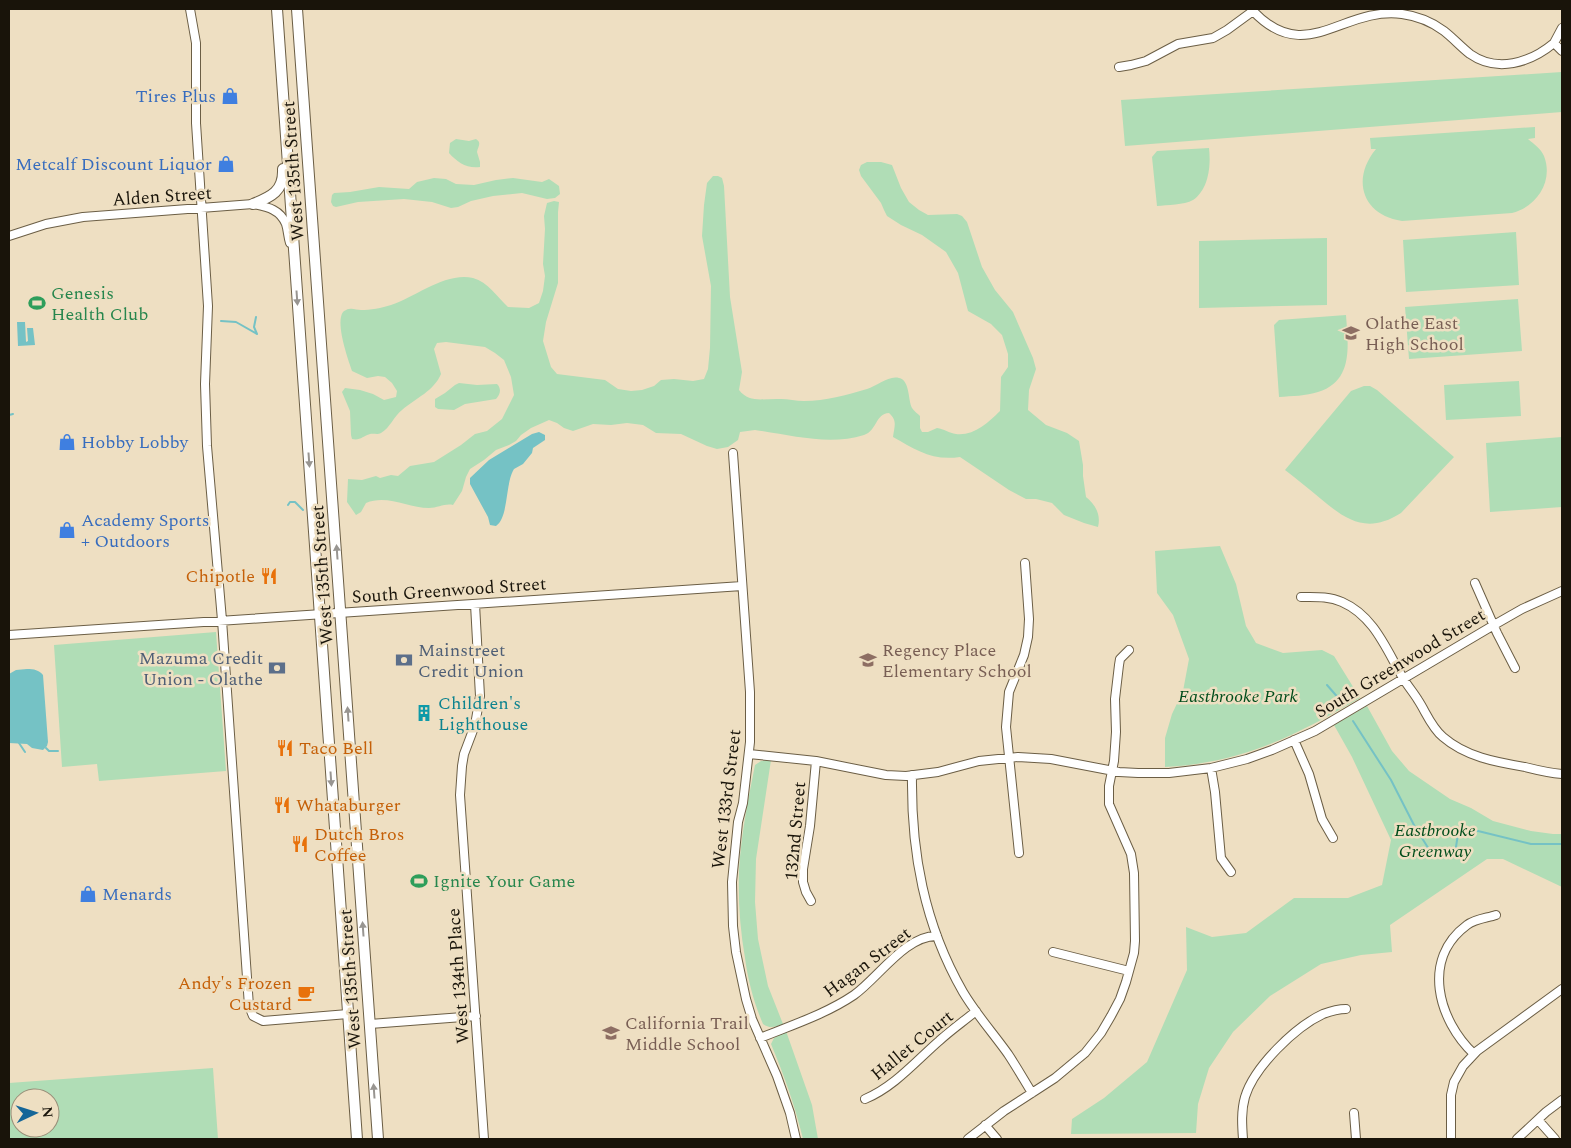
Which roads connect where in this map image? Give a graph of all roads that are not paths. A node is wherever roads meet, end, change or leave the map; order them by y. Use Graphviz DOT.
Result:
graph roads {
  1 [pos="190,9"];
  2 [pos="276,9"];
  3 [pos="297,9"];
  4 [pos="1253,10"];
  5 [pos="1562,28"];
  6 [pos="1554,43"];
  7 [pos="1562,51"];
  8 [pos="280,56"];
  9 [pos="1120,67"];
  10 [pos="253,204"];
  11 [pos="202,208"];
  12 [pos="9,236"];
  13 [pos="294,249"];
  14 [pos="733,453"];
  15 [pos="1025,563"];
  16 [pos="1475,583"];
  17 [pos="742,586"];
  18 [pos="1562,591"];
  19 [pos="1301,597"];
  20 [pos="475,604"];
  21 [pos="341,613"];
  22 [pos="320,614"];
  23 [pos="222,620"];
  24 [pos="1494,625"];
  25 [pos="9,635"];
  26 [pos="1129,650"];
  27 [pos="1515,668"];
  28 [pos="1403,679"];
  29 [pos="1294,740"];
  30 [pos="749,754"];
  31 [pos="1009,757"];
  32 [pos="816,761"];
  33 [pos="1211,768"];
  34 [pos="1112,770"];
  35 [pos="1562,774"];
  36 [pos="912,775"];
  37 [pos="1333,838"];
  38 [pos="1019,854"];
  39 [pos="1231,872"];
  40 [pos="812,901"];
  41 [pos="1496,916"];
  42 [pos="937,936"];
  43 [pos="1053,952"];
  44 [pos="1129,971"];
  45 [pos="1562,989"];
  46 [pos="1346,1009"];
  47 [pos="976,1011"];
  48 [pos="348,1014"];
  49 [pos="476,1016"];
  50 [pos="370,1024"];
  51 [pos="760,1038"];
  52 [pos="1474,1054"];
  53 [pos="1032,1093"];
  54 [pos="865,1099"];
  55 [pos="1562,1100"];
  56 [pos="1354,1113"];
  57 [pos="1538,1120"];
  58 [pos="985,1125"];
  59 [pos="357,1139"];
  60 [pos="378,1139"];
  61 [pos="484,1139"];
  62 [pos="796,1139"];
  63 [pos="968,1139"];
  64 [pos="997,1139"];
  65 [pos="1243,1139"];
  66 [pos="1356,1139"];
  67 [pos="1451,1139"];
  68 [pos="1517,1139"];
  69 [pos="1555,1139"];
  1 -- 11 [label="street"];
  2 -- 8 [label="main road, West 135th Street"];
  21 -- 3 [label="main road, West 135th Street, one-way"];
  4 -- 6 [label="street"];
  4 -- 9 [label="street"];
  5 -- 6 [label="street"];
  6 -- 7 [label="street"];
  8 -- 10 [label="main road"];
  8 -- 13 [label="main road, West 135th Street"];
  10 -- 11 [label="street, Alden Street"];
  10 -- 13 [label="street, Alden Street"];
  11 -- 12 [label="street, Alden Street"];
  11 -- 23 [label="street"];
  13 -- 22 [label="main road, West 135th Street, one-way"];
  14 -- 17 [label="street, West 133rd Street"];
  15 -- 31 [label="street"];
  16 -- 24 [label="street"];
  17 -- 20 [label="street, South Greenwood Street"];
  17 -- 30 [label="street, West 133rd Street"];
  18 -- 24 [label="street, South Greenwood Street"];
  19 -- 28 [label="street"];
  20 -- 21 [label="street, South Greenwood Street"];
  20 -- 49 [label="street, West 134th Place"];
  21 -- 22 [label="street, South Greenwood Street"];
  50 -- 21 [label="main road, West 135th Street, one-way"];
  22 -- 23 [label="street, South Greenwood Street"];
  22 -- 48 [label="main road, West 135th Street, one-way"];
  23 -- 25 [label="street, South Greenwood Street"];
  23 -- 48 [label="street"];
  24 -- 27 [label="street"];
  24 -- 28 [label="street, South Greenwood Street"];
  26 -- 34 [label="street"];
  28 -- 29 [label="street, South Greenwood Street"];
  28 -- 35 [label="street"];
  29 -- 33 [label="street, South Greenwood Street"];
  29 -- 37 [label="street"];
  30 -- 32 [label="street, South Greenwood Street"];
  30 -- 51 [label="street, West 133rd Street"];
  31 -- 34 [label="street, South Greenwood Street"];
  31 -- 36 [label="street, South Greenwood Street"];
  31 -- 38 [label="street"];
  32 -- 36 [label="street, South Greenwood Street"];
  32 -- 40 [label="street, 132nd Street"];
  33 -- 34 [label="street, South Greenwood Street"];
  33 -- 39 [label="street"];
  34 -- 44 [label="street"];
  36 -- 42 [label="street"];
  41 -- 52 [label="street"];
  42 -- 47 [label="street"];
  42 -- 51 [label="street, Hagan Street"];
  43 -- 44 [label="street"];
  44 -- 53 [label="street"];
  45 -- 52 [label="street"];
  46 -- 65 [label="street"];
  47 -- 53 [label="street"];
  47 -- 54 [label="street, Hallet Court"];
  48 -- 59 [label="main road, West 135th Street"];
  49 -- 50 [label="street"];
  49 -- 61 [label="street, West 134th Place"];
  60 -- 50 [label="main road, West 135th Street, one-way"];
  51 -- 62 [label="street, West 133rd Street"];
  52 -- 67 [label="street"];
  53 -- 58 [label="street"];
  55 -- 57 [label="street"];
  56 -- 66 [label="street"];
  57 -- 68 [label="street"];
  57 -- 69 [label="street"];
  58 -- 63 [label="street"];
  58 -- 64 [label="street"];
}
